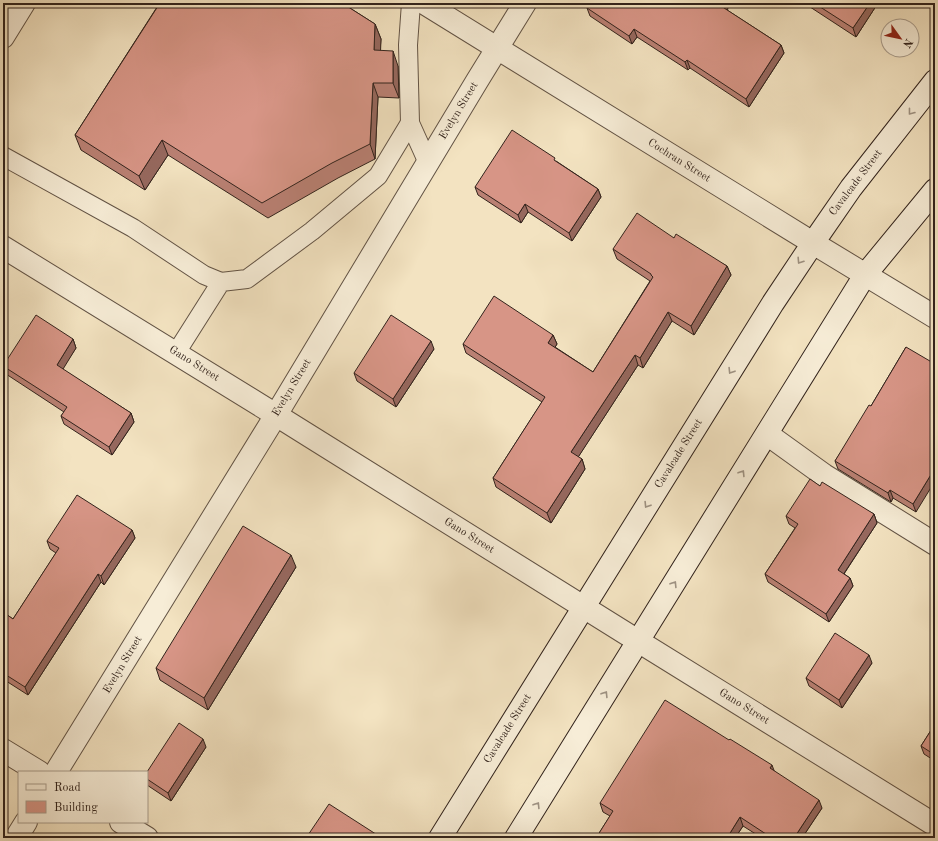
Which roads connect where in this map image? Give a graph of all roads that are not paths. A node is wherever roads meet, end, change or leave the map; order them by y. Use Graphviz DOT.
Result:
graph roads {
  1 [pos="24,3"];
  2 [pos="411,3"];
  3 [pos="424,3"];
  4 [pos="525,3"];
  5 [pos="3,37"];
  6 [pos="497,48"];
  7 [pos="935,81"];
  8 [pos="410,123"];
  9 [pos="3,156"];
  10 [pos="428,163"];
  11 [pos="935,190"];
  12 [pos="812,243"];
  13 [pos="3,247"];
  14 [pos="865,274"];
  15 [pos="221,282"];
  16 [pos="935,318"];
  17 [pos="176,353"];
  18 [pos="276,414"];
  19 [pos="767,434"];
  20 [pos="935,544"];
  21 [pos="584,607"];
  22 [pos="638,641"];
  23 [pos="3,750"];
  24 [pos="37,771"];
  25 [pos="57,771"];
  26 [pos="25,823"];
  27 [pos="123,823"];
  28 [pos="935,825"];
  29 [pos="16,838"];
  30 [pos="147,838"];
  31 [pos="440,838"];
  32 [pos="516,838"];
  1 -- 5 [label="street"];
  2 -- 8 [label="lane"];
  3 -- 6 [label="street, Cochran Street"];
  4 -- 6 [label="street, Evelyn Street"];
  6 -- 10 [label="street, Evelyn Street"];
  6 -- 12 [label="street, Cochran Street"];
  7 -- 12 [label="street, Cavalcade Street, one-way"];
  8 -- 10 [label="lane"];
  8 -- 15 [label="lane"];
  9 -- 15 [label="lane"];
  10 -- 18 [label="street, Evelyn Street"];
  11 -- 14 [label="street"];
  12 -- 14 [label="street, Cochran Street"];
  12 -- 21 [label="street, Cavalcade Street, one-way"];
  13 -- 17 [label="street, Gano Street"];
  14 -- 16 [label="street, Cochran Street"];
  14 -- 19 [label="street"];
  15 -- 17 [label="lane"];
  17 -- 18 [label="street, Gano Street"];
  18 -- 21 [label="street, Gano Street"];
  18 -- 25 [label="street, Evelyn Street"];
  19 -- 20 [label="street"];
  22 -- 19 [label="street, one-way"];
  21 -- 22 [label="street, Gano Street"];
  21 -- 31 [label="street, Cavalcade Street"];
  22 -- 28 [label="street, Gano Street"];
  32 -- 22 [label="street, one-way"];
  23 -- 24 [label="street"];
  26 -- 29 [label="street"];
  27 -- 30 [label="street"];
}
